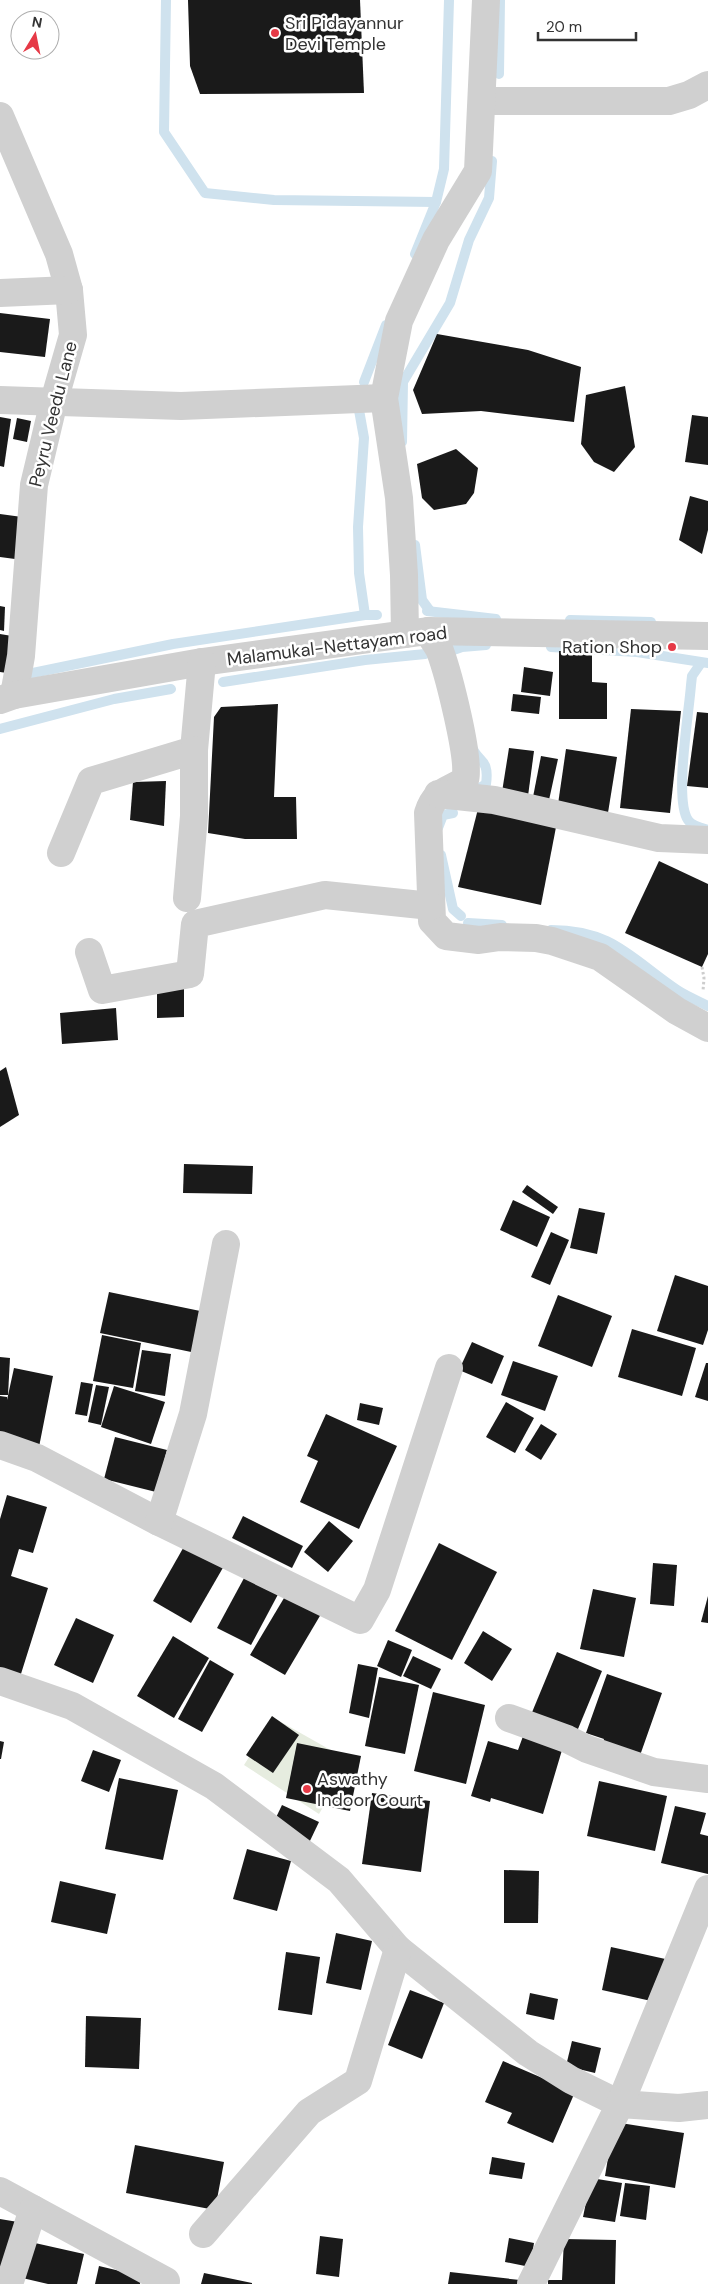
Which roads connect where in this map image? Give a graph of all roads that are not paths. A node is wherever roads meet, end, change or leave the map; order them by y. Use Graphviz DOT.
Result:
graph roads {
  1 [pos="486,0"];
  2 [pos="708,85"];
  3 [pos="482,101"];
  4 [pos="0,116"];
  5 [pos="69,290"];
  6 [pos="0,293"];
  7 [pos="384,398"];
  8 [pos="0,400"];
  9 [pos="54,401"];
  10 [pos="416,633"];
  11 [pos="708,636"];
  12 [pos="202,662"];
  13 [pos="7,697"];
  14 [pos="194,750"];
  15 [pos="438,794"];
  16 [pos="708,840"];
  17 [pos="61,853"];
  18 [pos="187,898"];
  19 [pos="431,906"];
  20 [pos="89,952"];
  21 [pos="708,1028"];
  22 [pos="226,1244"];
  23 [pos="449,1368"];
  24 [pos="0,1445"];
  25 [pos="159,1522"];
  26 [pos="0,1681"];
  27 [pos="509,1718"];
  28 [pos="708,1779"];
  29 [pos="708,1889"];
  30 [pos="398,1949"];
  31 [pos="620,2104"];
  32 [pos="708,2105"];
  33 [pos="0,2191"];
  34 [pos="33,2209"];
  35 [pos="203,2234"];
  36 [pos="166,2281"];
  37 [pos="0,2282"];
  38 [pos="531,2284"];
  1 -- 3 [label="street"];
  2 -- 3 [label="street"];
  3 -- 7 [label="street"];
  4 -- 5 [label="street, Peyru Veedu Lane"];
  5 -- 6 [label="street"];
  5 -- 9 [label="street, Peyru Veedu Lane"];
  7 -- 9 [label="street"];
  7 -- 10 [label="street"];
  8 -- 9 [label="street"];
  9 -- 13 [label="street, Peyru Veedu Lane"];
  10 -- 11 [label="street, Malamukal-Nettayam road"];
  10 -- 12 [label="street, Malamukal-Nettayam road"];
  10 -- 15 [label="street"];
  12 -- 13 [label="street, Malamukal-Nettayam road"];
  12 -- 14 [label="street"];
  14 -- 17 [label="street"];
  14 -- 18 [label="street"];
  15 -- 16 [label="street"];
  15 -- 19 [label="street"];
  19 -- 20 [label="street"];
  19 -- 21 [label="street"];
  22 -- 25 [label="street"];
  23 -- 25 [label="street"];
  24 -- 25 [label="street"];
  26 -- 30 [label="street"];
  27 -- 28 [label="street"];
  29 -- 31 [label="street"];
  30 -- 31 [label="street"];
  30 -- 35 [label="street"];
  31 -- 32 [label="street"];
  31 -- 38 [label="street"];
  33 -- 34 [label="street"];
  34 -- 36 [label="street"];
  34 -- 37 [label="street"];
}
